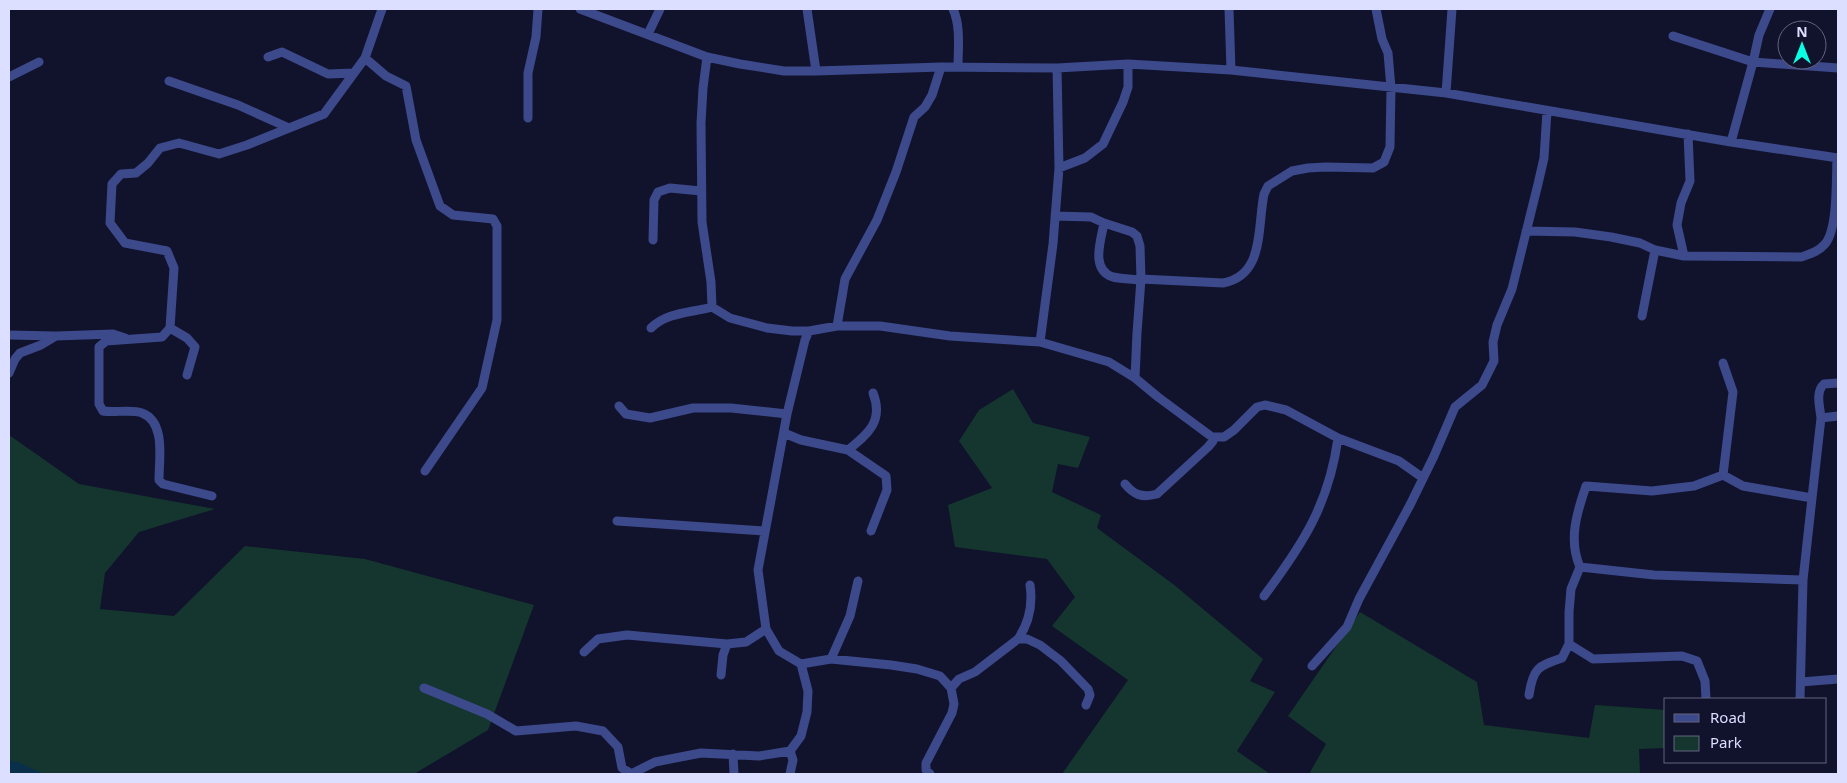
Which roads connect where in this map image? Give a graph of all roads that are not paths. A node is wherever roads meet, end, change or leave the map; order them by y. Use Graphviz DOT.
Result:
graph roads {
  1 [pos="382,9"];
  2 [pos="538,9"];
  3 [pos="580,9"];
  4 [pos="660,9"];
  5 [pos="807,9"];
  6 [pos="954,9"];
  7 [pos="1229,9"];
  8 [pos="1376,9"];
  9 [pos="1452,9"];
  10 [pos="1770,9"];
  11 [pos="648,34"];
  12 [pos="1674,36"];
  13 [pos="268,56"];
  14 [pos="707,57"];
  15 [pos="365,58"];
  16 [pos="39,62"];
  17 [pos="1753,62"];
  18 [pos="1128,64"];
  19 [pos="941,67"];
  20 [pos="958,67"];
  21 [pos="1057,68"];
  22 [pos="1838,68"];
  23 [pos="1231,70"];
  24 [pos="816,71"];
  25 [pos="354,74"];
  26 [pos="9,77"];
  27 [pos="169,81"];
  28 [pos="1391,88"];
  29 [pos="1446,93"];
  30 [pos="1547,111"];
  31 [pos="528,118"];
  32 [pos="289,128"];
  33 [pos="1688,134"];
  34 [pos="1731,142"];
  35 [pos="1838,158"];
  36 [pos="1059,168"];
  37 [pos="702,190"];
  38 [pos="1055,216"];
  39 [pos="1104,223"];
  40 [pos="1526,232"];
  41 [pos="653,240"];
  42 [pos="1655,250"];
  43 [pos="1684,256"];
  44 [pos="1141,280"];
  45 [pos="712,307"];
  46 [pos="1642,316"];
  47 [pos="837,326"];
  48 [pos="170,328"];
  49 [pos="651,328"];
  50 [pos="809,331"];
  51 [pos="9,335"];
  52 [pos="56,336"];
  53 [pos="128,340"];
  54 [pos="1040,342"];
  55 [pos="1723,362"];
  56 [pos="9,373"];
  57 [pos="187,375"];
  58 [pos="1135,378"];
  59 [pos="1838,383"];
  60 [pos="873,393"];
  61 [pos="619,406"];
  62 [pos="787,414"];
  63 [pos="1838,416"];
  64 [pos="1821,418"];
  65 [pos="784,433"];
  66 [pos="1212,436"];
  67 [pos="1338,438"];
  68 [pos="848,450"];
  69 [pos="425,471"];
  70 [pos="1723,475"];
  71 [pos="1423,478"];
  72 [pos="1125,484"];
  73 [pos="212,496"];
  74 [pos="1812,498"];
  75 [pos="618,522"];
  76 [pos="764,531"];
  77 [pos="871,531"];
  78 [pos="1580,567"];
  79 [pos="1803,580"];
  80 [pos="858,581"];
  81 [pos="1030,585"];
  82 [pos="1264,596"];
  83 [pos="766,629"];
  84 [pos="1018,639"];
  85 [pos="727,644"];
  86 [pos="1569,644"];
  87 [pos="584,652"];
  88 [pos="831,659"];
  89 [pos="801,664"];
  90 [pos="1312,666"];
  91 [pos="721,675"];
  92 [pos="1838,680"];
  93 [pos="1801,682"];
  94 [pos="424,688"];
  95 [pos="951,688"];
  96 [pos="1529,694"];
  97 [pos="1706,698"];
  98 [pos="1800,698"];
  99 [pos="1086,704"];
  100 [pos="790,750"];
  101 [pos="733,754"];
  102 [pos="632,774"];
  103 [pos="734,774"];
  104 [pos="790,774"];
  105 [pos="930,774"];
  1 -- 15 [label="street"];
  2 -- 31 [label="street"];
  3 -- 11 [label="street"];
  4 -- 11 [label="street"];
  5 -- 24 [label="street"];
  6 -- 20 [label="street"];
  7 -- 23 [label="street"];
  8 -- 28 [label="street"];
  9 -- 29 [label="street"];
  10 -- 17 [label="street"];
  11 -- 14 [label="street"];
  12 -- 17 [label="street"];
  13 -- 25 [label="street"];
  14 -- 24 [label="street"];
  14 -- 37 [label="street"];
  15 -- 25 [label="street"];
  15 -- 69 [label="street"];
  16 -- 26 [label="street"];
  17 -- 22 [label="street"];
  17 -- 34 [label="street"];
  18 -- 21 [label="street"];
  18 -- 23 [label="street"];
  18 -- 36 [label="street"];
  19 -- 20 [label="street"];
  19 -- 24 [label="street"];
  19 -- 47 [label="street"];
  20 -- 21 [label="street"];
  21 -- 36 [label="street"];
  23 -- 28 [label="street"];
  25 -- 32 [label="street"];
  27 -- 32 [label="street"];
  28 -- 29 [label="street"];
  28 -- 44 [label="street"];
  29 -- 30 [label="street"];
  30 -- 33 [label="street"];
  30 -- 40 [label="street"];
  32 -- 48 [label="street"];
  33 -- 34 [label="street"];
  33 -- 43 [label="street"];
  34 -- 35 [label="street"];
  35 -- 43 [label="street"];
  36 -- 38 [label="street"];
  37 -- 41 [label="street"];
  37 -- 45 [label="street"];
  38 -- 39 [label="street"];
  38 -- 54 [label="street"];
  39 -- 44 [label="street"];
  39 -- 44 [label="street"];
  40 -- 42 [label="street"];
  40 -- 71 [label="street"];
  42 -- 43 [label="street"];
  42 -- 46 [label="street"];
  44 -- 58 [label="street"];
  45 -- 49 [label="street"];
  45 -- 50 [label="street"];
  47 -- 50 [label="street"];
  47 -- 54 [label="street"];
  48 -- 53 [label="street"];
  48 -- 57 [label="street"];
  50 -- 62 [label="street"];
  51 -- 52 [label="street"];
  52 -- 53 [label="street"];
  52 -- 56 [label="street"];
  53 -- 73 [label="street"];
  54 -- 58 [label="street"];
  55 -- 70 [label="street"];
  58 -- 66 [label="street"];
  59 -- 64 [label="street"];
  60 -- 68 [label="street"];
  61 -- 62 [label="street"];
  62 -- 65 [label="street"];
  63 -- 64 [label="street"];
  64 -- 74 [label="street"];
  65 -- 68 [label="street"];
  65 -- 76 [label="street"];
  66 -- 67 [label="street"];
  66 -- 72 [label="street"];
  67 -- 71 [label="street"];
  67 -- 82 [label="street"];
  68 -- 77 [label="street"];
  70 -- 74 [label="street"];
  70 -- 78 [label="street"];
  71 -- 90 [label="street"];
  74 -- 79 [label="street"];
  75 -- 76 [label="street"];
  76 -- 83 [label="street"];
  78 -- 79 [label="street"];
  78 -- 86 [label="street"];
  79 -- 93 [label="street"];
  80 -- 88 [label="street"];
  81 -- 84 [label="street"];
  83 -- 85 [label="street"];
  83 -- 89 [label="street"];
  84 -- 95 [label="street"];
  84 -- 99 [label="street"];
  85 -- 87 [label="street"];
  85 -- 91 [label="street"];
  86 -- 96 [label="street"];
  86 -- 97 [label="street"];
  88 -- 89 [label="street"];
  88 -- 95 [label="street"];
  89 -- 100 [label="street"];
  92 -- 93 [label="street"];
  93 -- 98 [label="street"];
  94 -- 102 [label="street"];
  95 -- 105 [label="street"];
  100 -- 101 [label="street"];
  100 -- 104 [label="street"];
  101 -- 102 [label="street"];
  101 -- 103 [label="street"];
}
